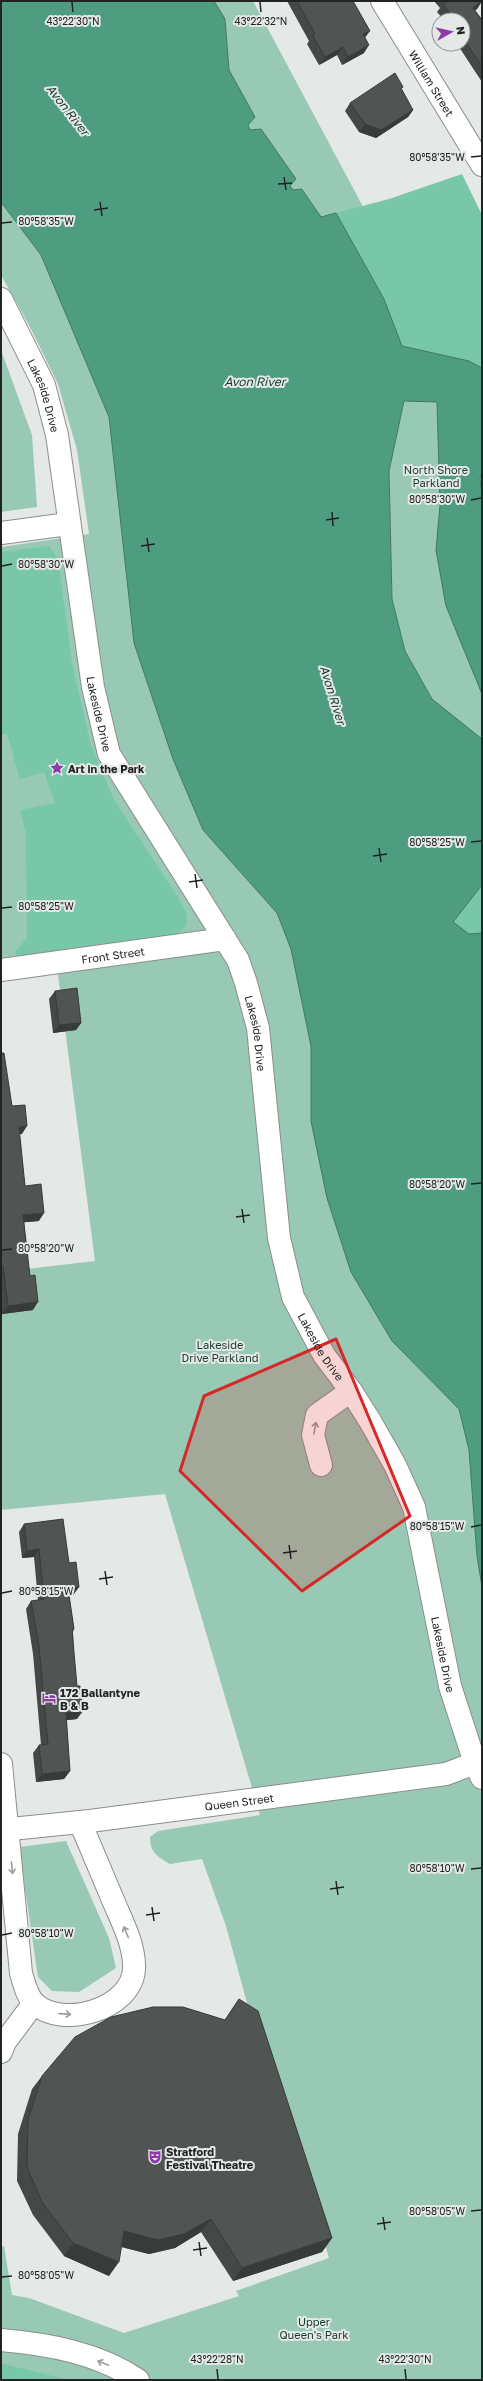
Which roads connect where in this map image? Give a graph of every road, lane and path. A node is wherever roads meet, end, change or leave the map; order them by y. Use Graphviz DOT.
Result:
graph roads {
  1 [pos="382,1"];
  2 [pos="479,152"];
  3 [pos="1,299"];
  4 [pos="68,524"];
  5 [pos="1,533"];
  6 [pos="225,939"];
  7 [pos="1,970"];
  8 [pos="351,1391"];
  9 [pos="321,1466"];
  10 [pos="1,1764"];
  11 [pos="478,1770"];
  12 [pos="80,1822"];
  13 [pos="5,1830"];
  14 [pos="34,2003"];
  15 [pos="1,2052"];
  16 [pos="1,2340"];
  17 [pos="138,2380"];
  1 -- 2 [label="street, William Street"];
  3 -- 4 [label="street, Lakeside Drive"];
  4 -- 5 [label="street"];
  4 -- 6 [label="street, Lakeside Drive"];
  6 -- 7 [label="street, Front Street"];
  6 -- 8 [label="street, Lakeside Drive"];
  9 -- 8 [label="street, one-way"];
  8 -- 11 [label="street, Lakeside Drive"];
  10 -- 13 [label="street"];
  11 -- 12 [label="street, Queen Street"];
  12 -- 13 [label="street, Queen Street"];
  14 -- 12 [label="street, one-way"];
  13 -- 14 [label="street, one-way"];
  14 -- 15 [label="street"];
  17 -- 16 [label="street, one-way"];
}
